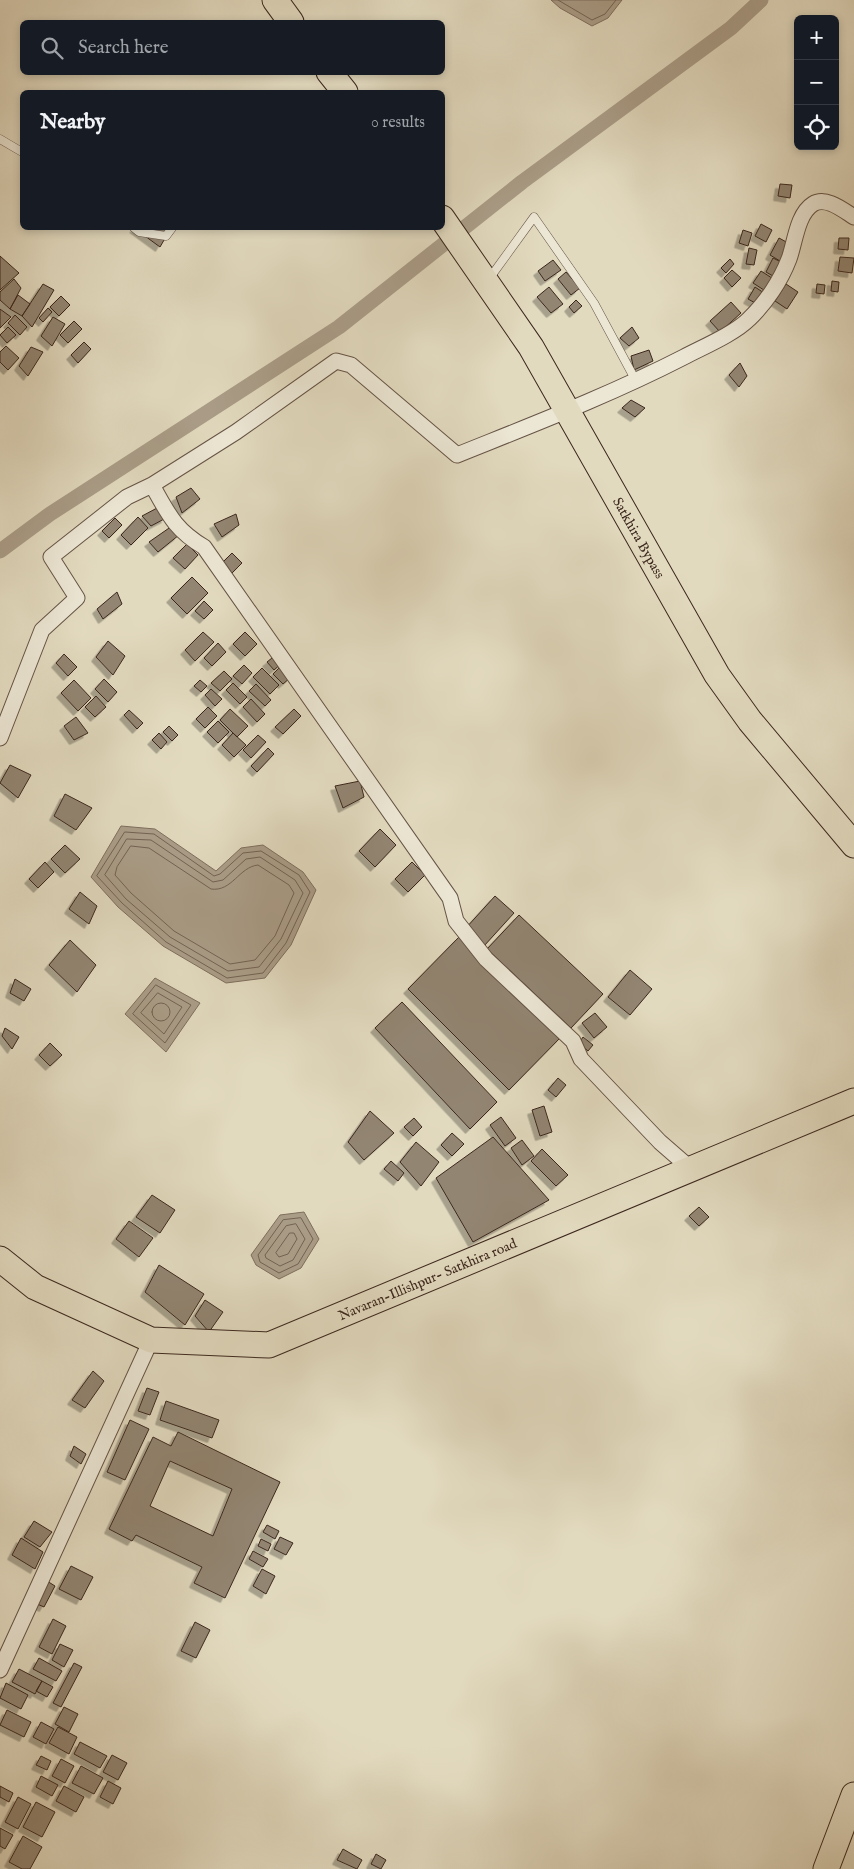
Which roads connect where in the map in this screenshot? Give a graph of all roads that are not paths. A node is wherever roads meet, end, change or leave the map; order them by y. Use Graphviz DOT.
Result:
graph roads {
  1 [pos="275,0"];
  2 [pos="290,20"];
  3 [pos="331,75"];
  4 [pos="343,90"];
  5 [pos="0,139"];
  6 [pos="20,151"];
  7 [pos="854,217"];
  8 [pos="445,222"];
  9 [pos="136,230"];
  10 [pos="170,230"];
  11 [pos="483,277"];
  12 [pos="637,381"];
  13 [pos="568,411"];
  14 [pos="152,485"];
  15 [pos="0,738"];
  16 [pos="854,845"];
  17 [pos="854,1101"];
  18 [pos="690,1169"];
  19 [pos="0,1259"];
  20 [pos="151,1340"];
  21 [pos="0,1670"];
  22 [pos="854,1795"];
  23 [pos="826,1869"];
  1 -- 2 [label="highway"];
  3 -- 4 [label="highway"];
  5 -- 6 [label="lane"];
  7 -- 12 [label="street"];
  8 -- 11 [label="highway, Satkhira Bypass"];
  9 -- 10 [label="lane"];
  11 -- 12 [label="lane"];
  11 -- 13 [label="highway, Satkhira Bypass"];
  12 -- 13 [label="street"];
  13 -- 14 [label="street"];
  13 -- 16 [label="highway, Satkhira Bypass"];
  14 -- 15 [label="street"];
  14 -- 18 [label="street"];
  17 -- 18 [label="highway, Navaran-Illishpur- Satkhira road"];
  18 -- 20 [label="highway, Navaran-Illishpur- Satkhira road"];
  19 -- 20 [label="highway, Navaran-Illishpur- Satkhira road"];
  20 -- 21 [label="street"];
  22 -- 23 [label="highway"];
}
